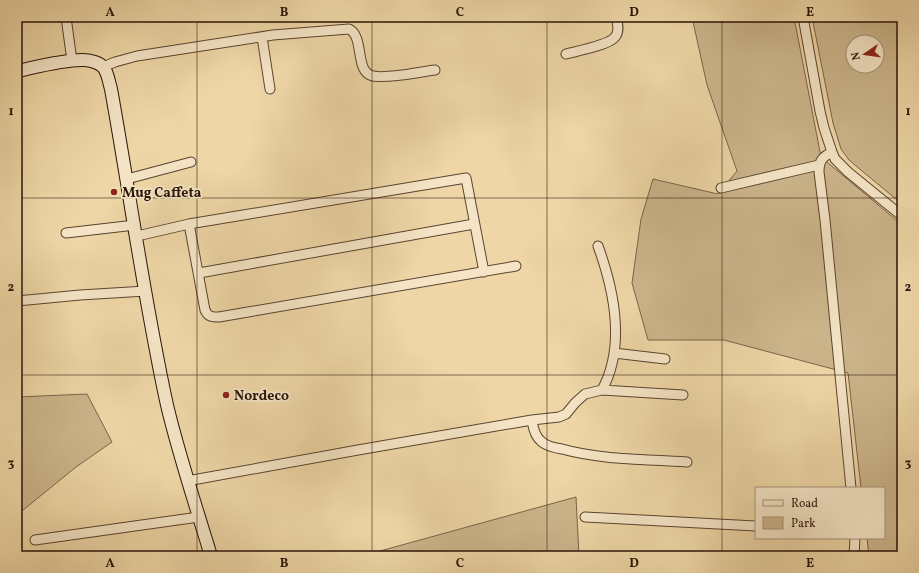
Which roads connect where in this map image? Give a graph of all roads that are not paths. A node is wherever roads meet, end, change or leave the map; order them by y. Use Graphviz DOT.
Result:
graph roads {
  1 [pos="66,17"];
  2 [pos="616,17"];
  3 [pos="803,17"];
  4 [pos="262,37"];
  5 [pos="566,54"];
  6 [pos="72,61"];
  7 [pos="103,67"];
  8 [pos="435,70"];
  9 [pos="17,71"];
  10 [pos="270,89"];
  11 [pos="832,152"];
  12 [pos="191,162"];
  13 [pos="819,165"];
  14 [pos="127,179"];
  15 [pos="721,188"];
  16 [pos="902,216"];
  17 [pos="189,224"];
  18 [pos="474,224"];
  19 [pos="136,231"];
  20 [pos="66,233"];
  21 [pos="598,246"];
  22 [pos="516,266"];
  23 [pos="484,272"];
  24 [pos="199,273"];
  25 [pos="146,291"];
  26 [pos="17,302"];
  27 [pos="614,353"];
  28 [pos="665,358"];
  29 [pos="602,390"];
  30 [pos="683,395"];
  31 [pos="532,420"];
  32 [pos="687,462"];
  33 [pos="187,481"];
  34 [pos="852,487"];
  35 [pos="199,517"];
  36 [pos="585,517"];
  37 [pos="755,526"];
  38 [pos="855,539"];
  39 [pos="35,540"];
  40 [pos="211,556"];
  41 [pos="854,556"];
  1 -- 6 [label="street"];
  2 -- 5 [label="street"];
  3 -- 11 [label="street"];
  4 -- 7 [label="street"];
  4 -- 8 [label="street"];
  4 -- 10 [label="street"];
  6 -- 7 [label="street"];
  6 -- 9 [label="street"];
  7 -- 14 [label="street"];
  11 -- 13 [label="street"];
  11 -- 16 [label="street"];
  12 -- 14 [label="street"];
  13 -- 15 [label="street"];
  13 -- 34 [label="street"];
  14 -- 19 [label="street"];
  17 -- 18 [label="street"];
  17 -- 19 [label="street"];
  17 -- 24 [label="street"];
  18 -- 23 [label="street"];
  18 -- 24 [label="street"];
  19 -- 20 [label="street"];
  19 -- 25 [label="street"];
  21 -- 27 [label="street"];
  22 -- 23 [label="street"];
  23 -- 24 [label="street"];
  25 -- 26 [label="street"];
  25 -- 33 [label="street"];
  27 -- 28 [label="street"];
  27 -- 29 [label="street"];
  29 -- 30 [label="street"];
  29 -- 31 [label="street"];
  31 -- 32 [label="street"];
  31 -- 33 [label="street"];
  33 -- 35 [label="street"];
  35 -- 39 [label="street"];
  35 -- 40 [label="street"];
  36 -- 37 [label="street"];
  38 -- 41 [label="street"];
}
